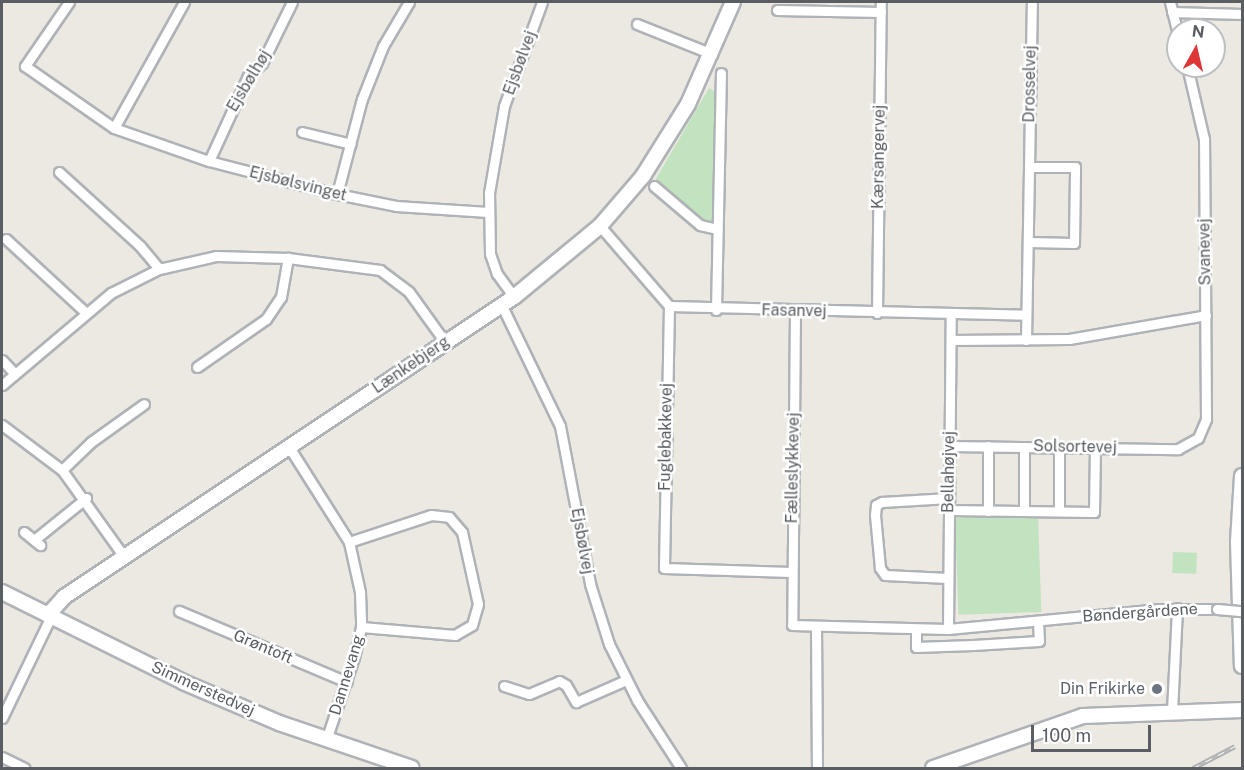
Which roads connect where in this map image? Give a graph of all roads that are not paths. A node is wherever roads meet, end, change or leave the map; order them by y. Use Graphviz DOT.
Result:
graph roads {
  1 [pos="69,2"];
  2 [pos="184,2"];
  3 [pos="292,2"];
  4 [pos="409,2"];
  5 [pos="543,2"];
  6 [pos="732,2"];
  7 [pos="1032,2"];
  8 [pos="1170,2"];
  9 [pos="881,7"];
  10 [pos="777,10"];
  11 [pos="1172,12"];
  12 [pos="1242,14"];
  13 [pos="1174,18"];
  14 [pos="637,24"];
  15 [pos="712,54"];
  16 [pos="721,73"];
  17 [pos="1190,78"];
  18 [pos="114,128"];
  19 [pos="302,132"];
  20 [pos="351,144"];
  21 [pos="209,161"];
  22 [pos="1029,167"];
  23 [pos="59,172"];
  24 [pos="654,186"];
  25 [pos="337,194"];
  26 [pos="488,212"];
  27 [pos="600,226"];
  28 [pos="718,229"];
  29 [pos="7,239"];
  30 [pos="1028,242"];
  31 [pos="288,258"];
  32 [pos="159,269"];
  33 [pos="514,297"];
  34 [pos="502,306"];
  35 [pos="669,306"];
  36 [pos="716,310"];
  37 [pos="795,311"];
  38 [pos="85,312"];
  39 [pos="877,313"];
  40 [pos="951,315"];
  41 [pos="1026,315"];
  42 [pos="1206,315"];
  43 [pos="951,340"];
  44 [pos="1026,340"];
  45 [pos="445,342"];
  46 [pos="2,360"];
  47 [pos="197,367"];
  48 [pos="14,373"];
  49 [pos="2,385"];
  50 [pos="144,404"];
  51 [pos="2,428"];
  52 [pos="1198,438"];
  53 [pos="950,446"];
  54 [pos="988,446"];
  55 [pos="289,447"];
  56 [pos="1024,447"];
  57 [pos="1059,447"];
  58 [pos="1095,448"];
  59 [pos="62,470"];
  60 [pos="1242,476"];
  61 [pos="86,498"];
  62 [pos="949,498"];
  63 [pos="949,510"];
  64 [pos="988,511"];
  65 [pos="1024,511"];
  66 [pos="1059,512"];
  67 [pos="24,532"];
  68 [pos="349,542"];
  69 [pos="125,558"];
  70 [pos="791,572"];
  71 [pos="948,578"];
  72 [pos="2,592"];
  73 [pos="1177,608"];
  74 [pos="179,611"];
  75 [pos="1242,611"];
  76 [pos="49,616"];
  77 [pos="1038,621"];
  78 [pos="792,625"];
  79 [pos="361,627"];
  80 [pos="816,627"];
  81 [pos="916,629"];
  82 [pos="948,629"];
  83 [pos="1242,666"];
  84 [pos="626,680"];
  85 [pos="347,682"];
  86 [pos="504,686"];
  87 [pos="5,704"];
  88 [pos="1237,709"];
  89 [pos="1172,711"];
  90 [pos="2,718"];
  91 [pos="326,740"];
  92 [pos="2,757"];
  93 [pos="25,768"];
  94 [pos="412,768"];
  95 [pos="681,768"];
  96 [pos="817,768"];
  97 [pos="933,768"];
  1 -- 18 [label="street, Ejsbølsvinget"];
  2 -- 18 [label="street"];
  3 -- 21 [label="street, Ejsbølhøj"];
  4 -- 20 [label="street"];
  5 -- 26 [label="street, Ejsbølvej"];
  6 -- 15 [label="street, Lænkebjerg"];
  7 -- 22 [label="street, Drosselvej"];
  8 -- 11 [label="street"];
  9 -- 10 [label="street"];
  9 -- 39 [label="street, Kærsangervej"];
  11 -- 12 [label="street"];
  11 -- 13 [label="street"];
  14 -- 15 [label="street"];
  15 -- 27 [label="street, Lænkebjerg"];
  16 -- 28 [label="street"];
  17 -- 42 [label="street, Svanevej"];
  18 -- 21 [label="street, Ejsbølsvinget"];
  19 -- 20 [label="street"];
  20 -- 25 [label="street"];
  21 -- 25 [label="street, Ejsbølsvinget"];
  22 -- 30 [label="street, Drosselvej"];
  22 -- 30 [label="street"];
  23 -- 32 [label="street"];
  24 -- 28 [label="street"];
  25 -- 26 [label="street, Ejsbølsvinget"];
  26 -- 33 [label="street, Ejsbølvej"];
  27 -- 33 [label="street, Lænkebjerg"];
  27 -- 35 [label="street"];
  28 -- 36 [label="street"];
  29 -- 38 [label="street"];
  30 -- 41 [label="street, Drosselvej"];
  31 -- 32 [label="street"];
  31 -- 45 [label="street"];
  31 -- 47 [label="street"];
  32 -- 38 [label="street"];
  33 -- 34 [label="street, Lænkebjerg"];
  34 -- 45 [label="street, Lænkebjerg"];
  34 -- 84 [label="street, Ejsbølvej"];
  35 -- 36 [label="street, Fasanvej"];
  35 -- 70 [label="street, Fuglebakkevej"];
  36 -- 37 [label="street, Fasanvej"];
  37 -- 39 [label="street, Fasanvej"];
  37 -- 70 [label="street, Fælleslykkevej"];
  38 -- 48 [label="street"];
  39 -- 40 [label="street, Fasanvej"];
  40 -- 41 [label="street, Fasanvej"];
  40 -- 43 [label="street, Bellahøjvej"];
  41 -- 44 [label="street, Drosselvej"];
  42 -- 44 [label="street"];
  42 -- 52 [label="street, Svanevej"];
  43 -- 44 [label="street"];
  43 -- 53 [label="street, Bellahøjvej"];
  45 -- 55 [label="street, Lænkebjerg"];
  46 -- 48 [label="street"];
  48 -- 49 [label="street"];
  50 -- 59 [label="street"];
  51 -- 59 [label="street"];
  52 -- 58 [label="street, Solsortevej"];
  53 -- 54 [label="street, Solsortevej"];
  53 -- 62 [label="street, Bellahøjvej"];
  54 -- 56 [label="street, Solsortevej"];
  54 -- 64 [label="street"];
  55 -- 68 [label="street, Dannevang"];
  55 -- 69 [label="street, Lænkebjerg"];
  56 -- 57 [label="street, Solsortevej"];
  56 -- 65 [label="street"];
  57 -- 58 [label="street, Solsortevej"];
  57 -- 66 [label="street"];
  58 -- 66 [label="street"];
  59 -- 61 [label="street"];
  60 -- 83 [label="street"];
  61 -- 67 [label="street"];
  61 -- 69 [label="street"];
  62 -- 63 [label="street, Bellahøjvej"];
  62 -- 71 [label="street"];
  63 -- 64 [label="street"];
  63 -- 71 [label="street, Bellahøjvej"];
  64 -- 65 [label="street"];
  65 -- 66 [label="street"];
  68 -- 79 [label="street, Dannevang"];
  68 -- 79 [label="street"];
  69 -- 76 [label="street, Lænkebjerg"];
  70 -- 78 [label="street, Fælleslykkevej"];
  71 -- 82 [label="street, Bellahøjvej"];
  72 -- 76 [label="street, Simmerstedvej"];
  73 -- 75 [label="street, Bøndergårdene, bridge"];
  73 -- 77 [label="street, Bøndergårdene"];
  73 -- 89 [label="street"];
  74 -- 85 [label="street, Grøntoft"];
  76 -- 87 [label="street"];
  76 -- 91 [label="street, Simmerstedvej"];
  77 -- 81 [label="street"];
  77 -- 82 [label="street, Bøndergårdene"];
  78 -- 80 [label="street, Bøndergårdene"];
  79 -- 85 [label="street, Dannevang"];
  80 -- 81 [label="street, Bøndergårdene"];
  80 -- 96 [label="street"];
  81 -- 82 [label="street, Bøndergårdene"];
  84 -- 86 [label="street"];
  84 -- 95 [label="street, Ejsbølvej"];
  85 -- 91 [label="street, Dannevang"];
  87 -- 90 [label="street"];
  88 -- 89 [label="street"];
  89 -- 97 [label="street"];
  91 -- 94 [label="street, Simmerstedvej"];
  92 -- 93 [label="street"];
}
